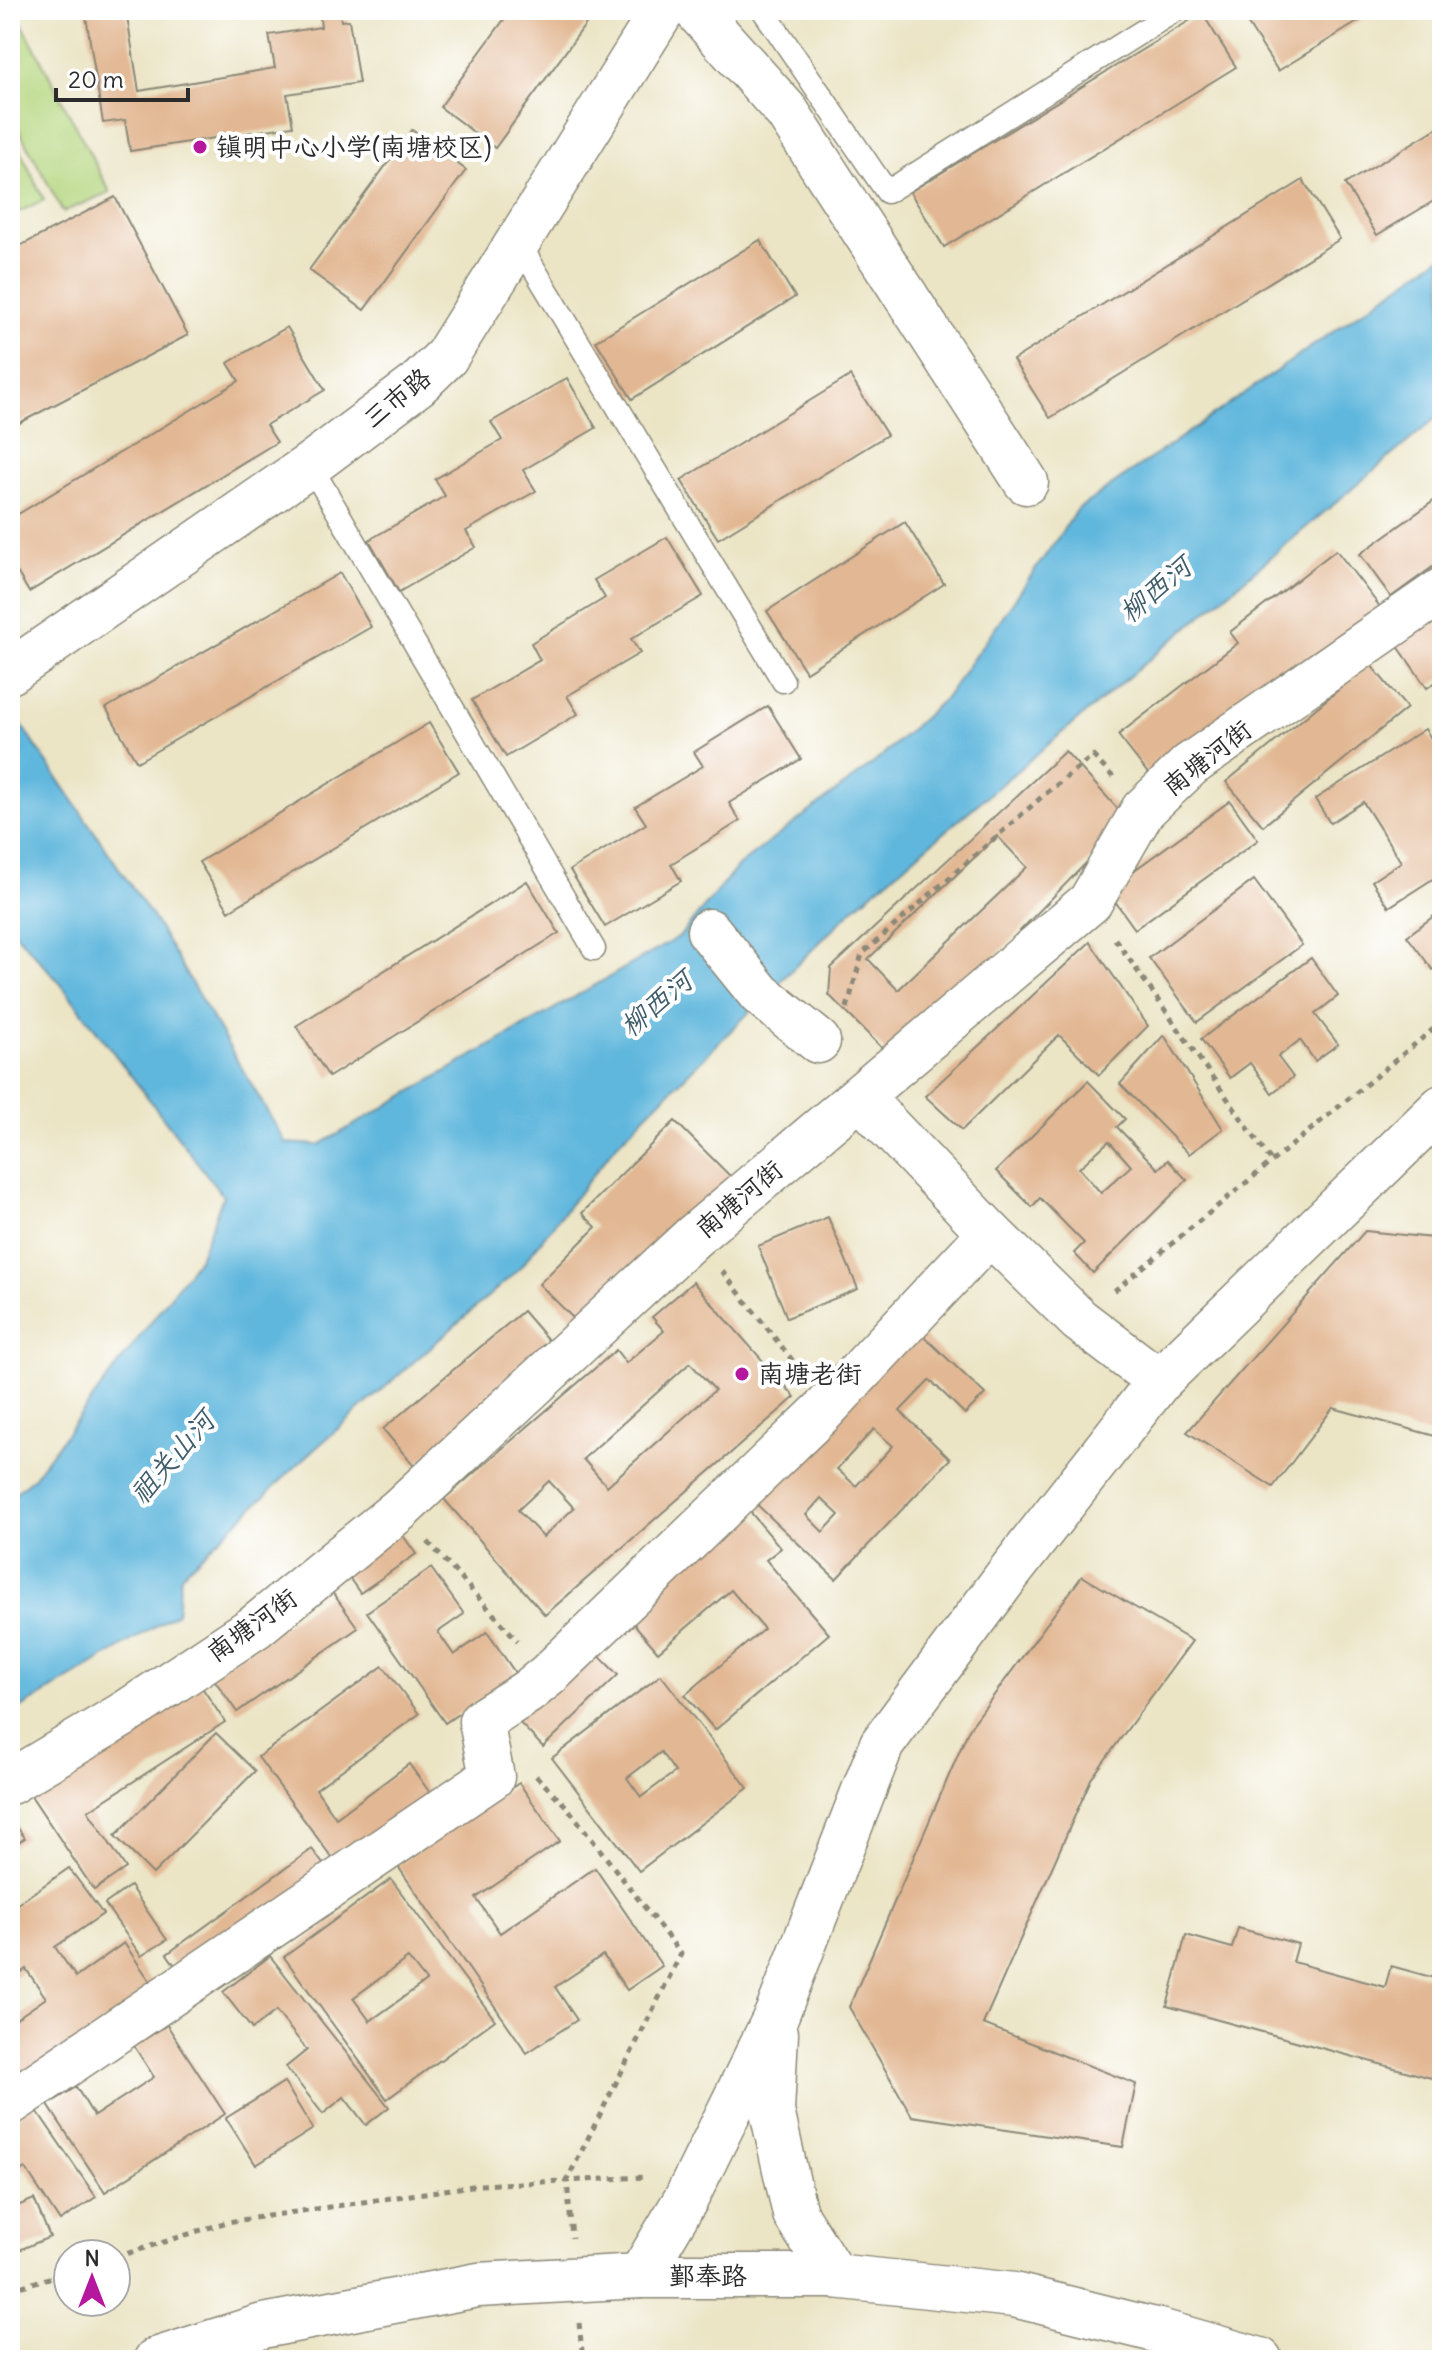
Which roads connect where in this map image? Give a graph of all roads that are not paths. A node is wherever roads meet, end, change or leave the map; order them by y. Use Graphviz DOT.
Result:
graph roads {
  1 [pos="663,10"];
  2 [pos="696,10"];
  3 [pos="763,10"];
  4 [pos="1176,10"];
  5 [pos="518,242"];
  6 [pos="310,465"];
  7 [pos="1026,482"];
  8 [pos="1442,590"];
  9 [pos="10,672"];
  10 [pos="783,681"];
  11 [pos="709,931"];
  12 [pos="594,949"];
  13 [pos="830,1028"];
  14 [pos="860,1097"];
  15 [pos="1442,1107"];
  16 [pos="990,1233"];
  17 [pos="1159,1381"];
  18 [pos="10,1782"];
  19 [pos="777,2014"];
  20 [pos="10,2103"];
  21 [pos="640,2276"];
  22 [pos="834,2276"];
  23 [pos="156,2360"];
  24 [pos="1260,2360"];
  1 -- 5 [label="street, 三市路"];
  2 -- 7 [label="street"];
  3 -- 4 [label="lane"];
  5 -- 6 [label="street, 三市路"];
  5 -- 10 [label="lane"];
  6 -- 9 [label="street, 三市路"];
  6 -- 12 [label="lane"];
  8 -- 14 [label="street, 南塘河街"];
  11 -- 13 [label="street"];
  14 -- 16 [label="street"];
  14 -- 18 [label="street, 南塘河街"];
  15 -- 17 [label="street"];
  16 -- 17 [label="street"];
  16 -- 20 [label="street"];
  17 -- 19 [label="street"];
  19 -- 21 [label="street"];
  19 -- 22 [label="street"];
  21 -- 22 [label="street, 鄞奉路"];
  21 -- 23 [label="street, 鄞奉路"];
  22 -- 24 [label="street, 鄞奉路"];
}
